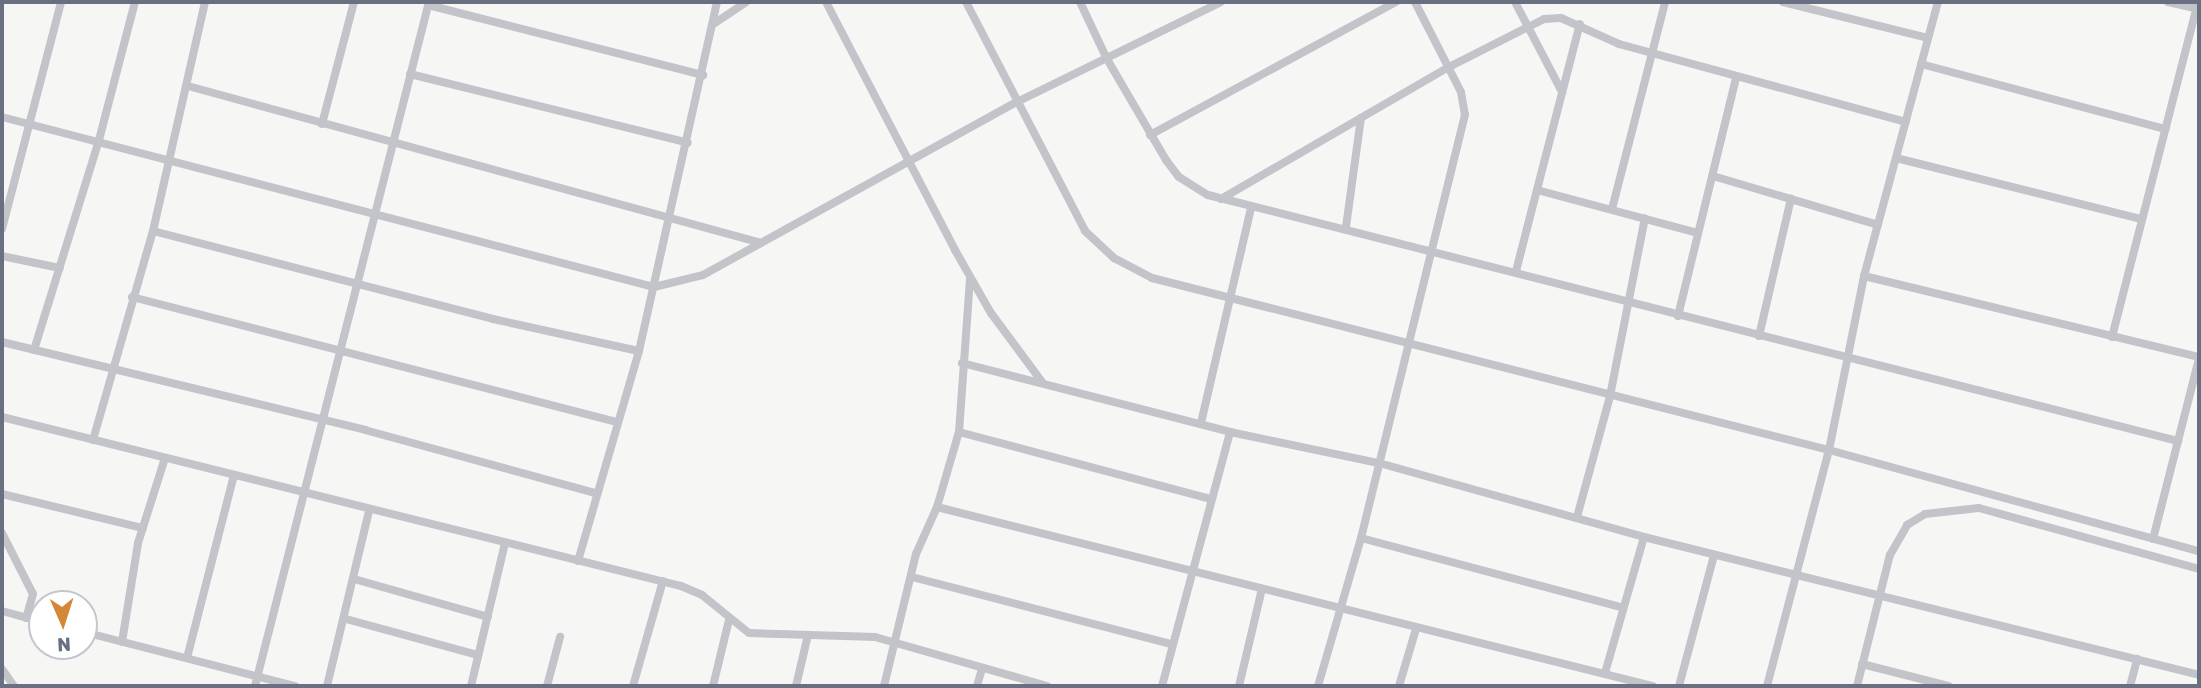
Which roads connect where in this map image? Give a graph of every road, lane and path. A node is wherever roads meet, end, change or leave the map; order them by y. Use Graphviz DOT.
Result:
graph roads {
  1 [pos="61,2"];
  2 [pos="135,2"];
  3 [pos="205,2"];
  4 [pos="354,2"];
  5 [pos="718,2"];
  6 [pos="746,2"];
  7 [pos="826,2"];
  8 [pos="966,2"];
  9 [pos="1080,2"];
  10 [pos="1221,2"];
  11 [pos="1396,2"];
  12 [pos="1415,2"];
  13 [pos="1515,2"];
  14 [pos="1665,2"];
  15 [pos="1783,2"];
  16 [pos="1938,2"];
  17 [pos="2168,2"];
  18 [pos="429,4"];
  19 [pos="2198,7"];
  20 [pos="715,23"];
  21 [pos="1580,24"];
  22 [pos="1527,26"];
  23 [pos="1928,38"];
  24 [pos="1649,53"];
  25 [pos="1107,59"];
  26 [pos="1921,64"];
  27 [pos="1449,67"];
  28 [pos="410,74"];
  29 [pos="703,75"];
  30 [pos="1736,78"];
  31 [pos="187,86"];
  32 [pos="1562,92"];
  33 [pos="1017,102"];
  34 [pos="2,117"];
  35 [pos="1362,118"];
  36 [pos="1906,122"];
  37 [pos="31,123"];
  38 [pos="321,124"];
  39 [pos="2165,129"];
  40 [pos="1150,135"];
  41 [pos="100,140"];
  42 [pos="392,142"];
  43 [pos="688,142"];
  44 [pos="167,157"];
  45 [pos="1896,158"];
  46 [pos="908,159"];
  47 [pos="1713,176"];
  48 [pos="1537,190"];
  49 [pos="6,198"];
  50 [pos="1221,199"];
  51 [pos="1791,199"];
  52 [pos="1251,208"];
  53 [pos="1612,209"];
  54 [pos="373,214"];
  55 [pos="672,216"];
  56 [pos="1645,218"];
  57 [pos="2140,219"];
  58 [pos="1878,225"];
  59 [pos="1346,228"];
  60 [pos="2,229"];
  61 [pos="153,231"];
  62 [pos="1697,233"];
  63 [pos="761,243"];
  64 [pos="1433,249"];
  65 [pos="2,256"];
  66 [pos="60,268"];
  67 [pos="1516,271"];
  68 [pos="970,276"];
  69 [pos="1864,276"];
  70 [pos="357,283"];
  71 [pos="654,287"];
  72 [pos="132,298"];
  73 [pos="1230,298"];
  74 [pos="1627,304"];
  75 [pos="1678,316"];
  76 [pos="1759,336"];
  77 [pos="2112,337"];
  78 [pos="2,342"];
  79 [pos="1410,344"];
  80 [pos="34,350"];
  81 [pos="639,351"];
  82 [pos="342,354"];
  83 [pos="1849,358"];
  84 [pos="2199,358"];
  85 [pos="962,363"];
  86 [pos="110,368"];
  87 [pos="1042,382"];
  88 [pos="1610,396"];
  89 [pos="2,417"];
  90 [pos="321,419"];
  91 [pos="617,422"];
  92 [pos="1201,423"];
  93 [pos="959,432"];
  94 [pos="1230,432"];
  95 [pos="93,440"];
  96 [pos="2178,441"];
  97 [pos="1829,450"];
  98 [pos="165,458"];
  99 [pos="1378,463"];
  100 [pos="234,475"];
  101 [pos="302,493"];
  102 [pos="596,493"];
  103 [pos="2,494"];
  104 [pos="1211,499"];
  105 [pos="937,507"];
  106 [pos="369,511"];
  107 [pos="1577,516"];
  108 [pos="143,528"];
  109 [pos="2,533"];
  110 [pos="1644,537"];
  111 [pos="1361,538"];
  112 [pos="2153,540"];
  113 [pos="505,543"];
  114 [pos="2199,551"];
  115 [pos="1714,555"];
  116 [pos="578,561"];
  117 [pos="2199,569"];
  118 [pos="1192,573"];
  119 [pos="1797,575"];
  120 [pos="912,577"];
  121 [pos="354,579"];
  122 [pos="663,581"];
  123 [pos="1262,589"];
  124 [pos="1879,595"];
  125 [pos="1340,607"];
  126 [pos="1621,607"];
  127 [pos="2,611"];
  128 [pos="488,617"];
  129 [pos="26,618"];
  130 [pos="346,619"];
  131 [pos="729,620"];
  132 [pos="1416,629"];
  133 [pos="98,636"];
  134 [pos="559,637"];
  135 [pos="807,639"];
  136 [pos="121,642"];
  137 [pos="896,643"];
  138 [pos="1171,643"];
  139 [pos="478,655"];
  140 [pos="187,658"];
  141 [pos="2137,659"];
  142 [pos="1863,664"];
  143 [pos="982,668"];
  144 [pos="2,669"];
  145 [pos="1605,673"];
  146 [pos="2199,675"];
  147 [pos="258,677"];
  148 [pos="14,686"];
  149 [pos="255,686"];
  150 [pos="296,686"];
  151 [pos="327,686"];
  152 [pos="471,686"];
  153 [pos="547,686"];
  154 [pos="633,686"];
  155 [pos="713,686"];
  156 [pos="796,686"];
  157 [pos="884,686"];
  158 [pos="977,686"];
  159 [pos="1047,686"];
  160 [pos="1162,686"];
  161 [pos="1239,686"];
  162 [pos="1318,686"];
  163 [pos="1399,686"];
  164 [pos="1653,686"];
  165 [pos="1679,686"];
  166 [pos="1767,686"];
  167 [pos="1857,686"];
  168 [pos="1948,686"];
  169 [pos="2130,686"];
  1 -- 37 [label="street"];
  2 -- 41 [label="street"];
  3 -- 31 [label="street"];
  4 -- 38 [label="street"];
  5 -- 20 [label="street"];
  6 -- 20 [label="street"];
  7 -- 46 [label="street"];
  8 -- 33 [label="street"];
  9 -- 25 [label="street"];
  10 -- 25 [label="street"];
  11 -- 40 [label="street"];
  12 -- 27 [label="street"];
  13 -- 22 [label="street"];
  14 -- 24 [label="street"];
  15 -- 23 [label="street"];
  16 -- 23 [label="street"];
  17 -- 19 [label="street"];
  18 -- 28 [label="street"];
  18 -- 29 [label="street"];
  19 -- 39 [label="street"];
  20 -- 29 [label="street"];
  21 -- 22 [label="street"];
  21 -- 24 [label="street"];
  21 -- 32 [label="street"];
  22 -- 27 [label="street"];
  22 -- 32 [label="street"];
  23 -- 26 [label="street"];
  24 -- 30 [label="street"];
  24 -- 53 [label="street"];
  25 -- 33 [label="street"];
  25 -- 40 [label="street"];
  26 -- 36 [label="street"];
  26 -- 39 [label="street"];
  27 -- 35 [label="street"];
  27 -- 64 [label="street"];
  28 -- 42 [label="street"];
  28 -- 43 [label="street"];
  29 -- 43 [label="street"];
  30 -- 36 [label="street"];
  30 -- 47 [label="street"];
  31 -- 38 [label="street"];
  31 -- 44 [label="street"];
  32 -- 48 [label="street"];
  33 -- 46 [label="street"];
  33 -- 73 [label="street"];
  34 -- 37 [label="street"];
  35 -- 50 [label="street"];
  35 -- 59 [label="street"];
  36 -- 45 [label="street"];
  37 -- 41 [label="street"];
  37 -- 49 [label="street"];
  38 -- 42 [label="street"];
  39 -- 57 [label="street"];
  40 -- 50 [label="street"];
  41 -- 44 [label="street"];
  41 -- 66 [label="street"];
  42 -- 54 [label="street"];
  42 -- 55 [label="street"];
  43 -- 55 [label="street"];
  44 -- 54 [label="street"];
  44 -- 61 [label="street"];
  45 -- 57 [label="street"];
  45 -- 58 [label="street"];
  46 -- 63 [label="street"];
  46 -- 68 [label="street"];
  47 -- 51 [label="street"];
  47 -- 62 [label="street"];
  48 -- 53 [label="street"];
  48 -- 67 [label="street"];
  49 -- 60 [label="street"];
  50 -- 52 [label="street"];
  51 -- 58 [label="street"];
  51 -- 76 [label="street"];
  52 -- 59 [label="street"];
  52 -- 73 [label="street"];
  53 -- 56 [label="street"];
  54 -- 70 [label="street"];
  54 -- 71 [label="street"];
  55 -- 63 [label="street"];
  55 -- 71 [label="street"];
  56 -- 62 [label="street"];
  56 -- 74 [label="street"];
  57 -- 77 [label="street"];
  58 -- 69 [label="street"];
  59 -- 64 [label="street"];
  61 -- 70 [label="street"];
  61 -- 72 [label="street"];
  62 -- 75 [label="street"];
  63 -- 71 [label="street"];
  64 -- 67 [label="street"];
  64 -- 79 [label="street"];
  65 -- 66 [label="street"];
  66 -- 80 [label="street"];
  67 -- 74 [label="street"];
  68 -- 85 [label="street"];
  68 -- 87 [label="street"];
  69 -- 77 [label="street"];
  69 -- 83 [label="street"];
  70 -- 81 [label="street"];
  70 -- 82 [label="street"];
  71 -- 81 [label="street"];
  72 -- 82 [label="street"];
  72 -- 86 [label="street"];
  73 -- 79 [label="street"];
  73 -- 92 [label="street"];
  74 -- 75 [label="street"];
  74 -- 88 [label="street"];
  75 -- 76 [label="street"];
  76 -- 83 [label="street"];
  77 -- 84 [label="street"];
  78 -- 80 [label="street"];
  79 -- 88 [label="street"];
  79 -- 99 [label="street"];
  80 -- 86 [label="street"];
  81 -- 91 [label="street"];
  82 -- 90 [label="street"];
  82 -- 91 [label="street"];
  83 -- 96 [label="street"];
  83 -- 97 [label="street"];
  84 -- 96 [label="street"];
  85 -- 87 [label="street"];
  85 -- 93 [label="street"];
  86 -- 90 [label="street"];
  86 -- 95 [label="street"];
  87 -- 92 [label="street"];
  88 -- 97 [label="street"];
  88 -- 107 [label="street"];
  89 -- 95 [label="street"];
  90 -- 101 [label="street"];
  90 -- 102 [label="street"];
  91 -- 102 [label="street"];
  92 -- 94 [label="street"];
  93 -- 104 [label="street"];
  93 -- 105 [label="street"];
  94 -- 99 [label="street"];
  94 -- 104 [label="street"];
  95 -- 98 [label="street"];
  96 -- 112 [label="street"];
  97 -- 112 [label="street"];
  97 -- 119 [label="street"];
  98 -- 100 [label="street"];
  98 -- 108 [label="street"];
  99 -- 107 [label="street"];
  99 -- 111 [label="street"];
  100 -- 101 [label="street"];
  100 -- 140 [label="street"];
  101 -- 106 [label="street"];
  101 -- 147 [label="street"];
  102 -- 116 [label="street"];
  103 -- 108 [label="street"];
  104 -- 118 [label="street"];
  105 -- 118 [label="street"];
  105 -- 120 [label="street"];
  106 -- 113 [label="street"];
  106 -- 121 [label="street"];
  107 -- 110 [label="street"];
  108 -- 136 [label="street"];
  109 -- 129 [label="street"];
  110 -- 115 [label="street"];
  110 -- 126 [label="street"];
  111 -- 125 [label="street"];
  111 -- 126 [label="street"];
  112 -- 114 [label="street"];
  113 -- 116 [label="street"];
  113 -- 128 [label="street"];
  115 -- 119 [label="street"];
  115 -- 165 [label="street"];
  116 -- 122 [label="street"];
  117 -- 124 [label="street"];
  118 -- 123 [label="street"];
  118 -- 138 [label="street"];
  119 -- 124 [label="street"];
  119 -- 166 [label="street"];
  120 -- 137 [label="street"];
  120 -- 138 [label="street"];
  121 -- 128 [label="street"];
  121 -- 130 [label="street"];
  122 -- 131 [label="street"];
  122 -- 154 [label="street"];
  123 -- 125 [label="street"];
  123 -- 161 [label="street"];
  124 -- 141 [label="street"];
  124 -- 142 [label="street"];
  125 -- 132 [label="street"];
  125 -- 162 [label="street"];
  126 -- 145 [label="street"];
  127 -- 129 [label="street"];
  128 -- 139 [label="street"];
  130 -- 139 [label="street"];
  130 -- 151 [label="street"];
  131 -- 135 [label="street"];
  131 -- 155 [label="street"];
  132 -- 145 [label="street"];
  132 -- 163 [label="street"];
  133 -- 136 [label="street"];
  134 -- 153 [label="street"];
  135 -- 137 [label="street"];
  135 -- 156 [label="street"];
  136 -- 140 [label="street"];
  137 -- 143 [label="street"];
  137 -- 157 [label="street"];
  138 -- 160 [label="street"];
  139 -- 152 [label="street"];
  140 -- 147 [label="street"];
  141 -- 146 [label="street"];
  141 -- 169 [label="street"];
  142 -- 167 [label="street"];
  142 -- 168 [label="street"];
  143 -- 158 [label="street"];
  143 -- 159 [label="street"];
  144 -- 148 [label="street"];
  145 -- 164 [label="street"];
  147 -- 149 [label="street"];
  147 -- 150 [label="street"];
}
